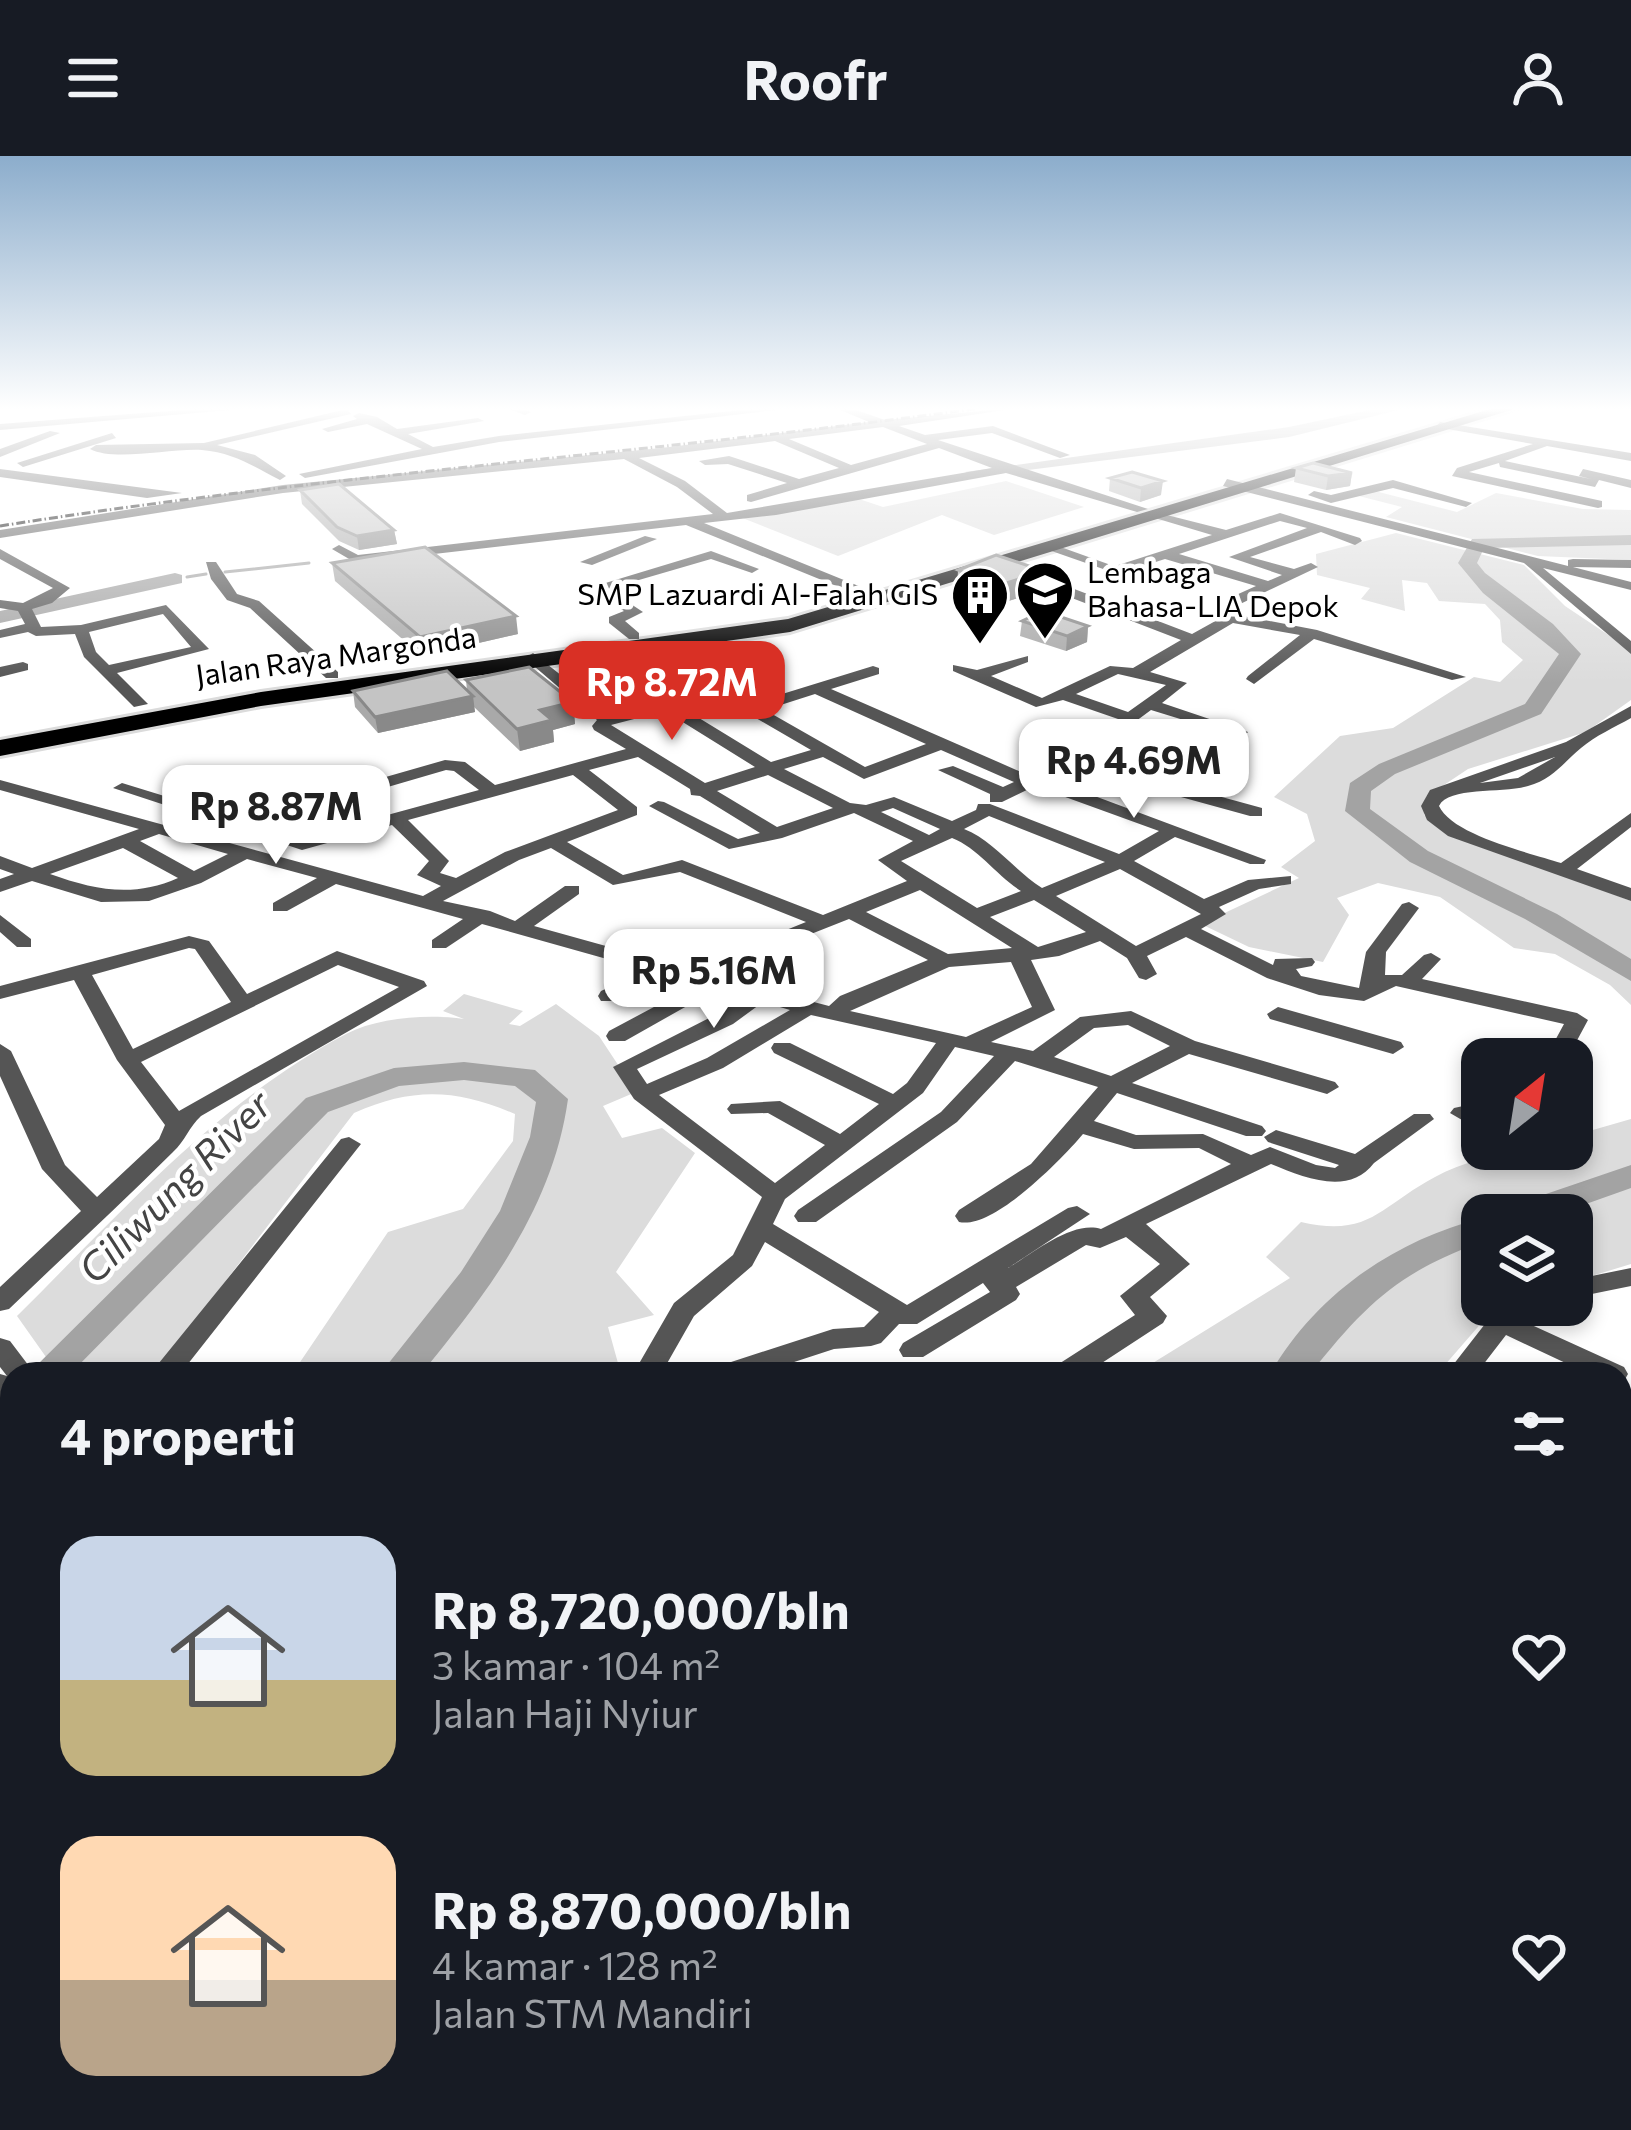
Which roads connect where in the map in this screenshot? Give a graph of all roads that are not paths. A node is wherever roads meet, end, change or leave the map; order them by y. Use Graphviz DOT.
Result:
graph roads {
  1 [pos="219,499"];
  2 [pos="697,499"];
  3 [pos="823,499"];
  4 [pos="1109,499"];
  5 [pos="1185,499"];
  6 [pos="1188,499"];
  7 [pos="1305,499"];
  8 [pos="1449,499"];
  9 [pos="1576,499"];
  10 [pos="1466,503"];
  11 [pos="1598,504"];
  12 [pos="1146,510"];
  13 [pos="724,517"];
  14 [pos="688,521"];
  15 [pos="627,528"];
  16 [pos="1322,528"];
  17 [pos="0,534"];
  18 [pos="1222,534"];
  19 [pos="650,539"];
  20 [pos="1355,541"];
  21 [pos="1269,547"];
  22 [pos="1050,548"];
  23 [pos="1213,549"];
  24 [pos="0,553"];
  25 [pos="346,554"];
  26 [pos="1163,554"];
  27 [pos="1236,557"];
  28 [pos="695,558"];
  29 [pos="1531,561"];
  30 [pos="587,562"];
  31 [pos="996,564"];
  32 [pos="1631,564"];
  33 [pos="211,565"];
  34 [pos="1302,566"];
  35 [pos="752,569"];
  36 [pos="1269,586"];
  37 [pos="1555,587"];
  38 [pos="1631,587"];
  39 [pos="851,599"];
  40 [pos="0,604"];
  41 [pos="103,604"];
  42 [pos="26,614"];
  43 [pos="132,617"];
  44 [pos="1232,618"];
  45 [pos="1594,620"];
  46 [pos="1631,623"];
  47 [pos="81,628"];
  48 [pos="1312,633"];
  49 [pos="0,634"];
  50 [pos="645,639"];
  51 [pos="1194,640"];
  52 [pos="1351,646"];
  53 [pos="1631,649"];
  54 [pos="1023,659"];
  55 [pos="535,661"];
  56 [pos="1332,664"];
  57 [pos="23,667"];
  58 [pos="103,671"];
  59 [pos="873,671"];
  60 [pos="0,672"];
  61 [pos="1138,672"];
  62 [pos="332,675"];
  63 [pos="1458,677"];
  64 [pos="1254,680"];
  65 [pos="814,688"];
  66 [pos="715,693"];
  67 [pos="244,694"];
  68 [pos="1066,696"];
  69 [pos="140,704"];
  70 [pos="667,705"];
  71 [pos="1151,705"];
  72 [pos="752,709"];
  73 [pos="1631,710"];
  74 [pos="1131,718"];
  75 [pos="607,720"];
  76 [pos="64,721"];
  77 [pos="9,740"];
  78 [pos="1094,742"];
  79 [pos="941,744"];
  80 [pos="826,751"];
  81 [pos="636,752"];
  82 [pos="1070,761"];
  83 [pos="575,768"];
  84 [pos="770,770"];
  85 [pos="947,770"];
  86 [pos="1033,781"];
  87 [pos="842,782"];
  88 [pos="122,788"];
  89 [pos="6,791"];
  90 [pos="697,791"];
  91 [pos="814,792"];
  92 [pos="486,799"];
  93 [pos="991,803"];
  94 [pos="658,806"];
  95 [pos="846,808"];
  96 [pos="869,810"];
  97 [pos="1256,812"];
  98 [pos="394,817"];
  99 [pos="1631,818"];
  100 [pos="240,825"];
  101 [pos="159,828"];
  102 [pos="1175,829"];
  103 [pos="775,834"];
  104 [pos="925,839"];
  105 [pos="205,840"];
  106 [pos="125,841"];
  107 [pos="553,841"];
  108 [pos="246,852"];
  109 [pos="1257,860"];
  110 [pos="1120,861"];
  111 [pos="0,862"];
  112 [pos="1563,871"];
  113 [pos="337,874"];
  114 [pos="34,875"];
  115 [pos="194,880"];
  116 [pos="1284,880"];
  117 [pos="920,883"];
  118 [pos="456,885"];
  119 [pos="0,886"];
  120 [pos="572,890"];
  121 [pos="1039,893"];
  122 [pos="1631,895"];
  123 [pos="428,901"];
  124 [pos="1205,905"];
  125 [pos="280,907"];
  126 [pos="1409,908"];
  127 [pos="850,911"];
  128 [pos="483,915"];
  129 [pos="977,915"];
  130 [pos="0,921"];
  131 [pos="824,922"];
  132 [pos="520,926"];
  133 [pos="1190,931"];
  134 [pos="1105,932"];
  135 [pos="24,943"];
  136 [pos="440,944"];
  137 [pos="1026,954"];
  138 [pos="1135,954"];
  139 [pos="1431,959"];
  140 [pos="945,961"];
  141 [pos="666,968"];
  142 [pos="80,972"];
  143 [pos="1146,974"];
  144 [pos="714,982"];
  145 [pos="1407,982"];
  146 [pos="1373,988"];
  147 [pos="1336,992"];
  148 [pos="0,993"];
  149 [pos="760,995"];
  150 [pos="609,996"];
  151 [pos="243,1004"];
  152 [pos="808,1008"];
  153 [pos="833,1014"];
  154 [pos="1278,1014"];
  155 [pos="1315,1023"];
  156 [pos="617,1036"];
  157 [pos="1568,1038"];
  158 [pos="967,1041"];
  159 [pos="1187,1046"];
  160 [pos="1393,1047"];
  161 [pos="782,1048"];
  162 [pos="0,1051"];
  163 [pos="1011,1052"];
  164 [pos="1037,1059"];
  165 [pos="128,1060"];
  166 [pos="1112,1084"];
  167 [pos="1327,1087"];
  168 [pos="642,1094"];
  169 [pos="894,1103"];
  170 [pos="739,1108"];
  171 [pos="1422,1119"];
  172 [pos="1077,1124"];
  173 [pos="177,1125"];
  174 [pos="839,1143"];
  175 [pos="349,1144"];
  176 [pos="1262,1146"];
  177 [pos="775,1195"];
  178 [pos="97,1212"];
  179 [pos="1076,1214"];
  180 [pos="807,1216"];
  181 [pos="968,1216"];
  182 [pos="757,1226"];
  183 [pos="1128,1226"];
  184 [pos="992,1277"];
  185 [pos="1629,1279"];
  186 [pos="1593,1285"];
  187 [pos="0,1302"];
  188 [pos="895,1312"];
  189 [pos="1499,1326"];
  190 [pos="1511,1326"];
  191 [pos="913,1350"];
  192 [pos="174,1362"];
  193 [pos="654,1362"];
  194 [pos="763,1362"];
  195 [pos="1083,1362"];
  196 [pos="1470,1362"];
  197 [pos="1587,1362"];
  1 -- 17 [label="street"];
  2 -- 13 [label="street"];
  3 -- 13 [label="street"];
  4 -- 12 [label="street"];
  5 -- 12 [label="highway, Jalan Raya Margonda"];
  6 -- 39 [label="highway, Jalan Raya Margonda"];
  7 -- 29 [label="street"];
  8 -- 10 [label="street"];
  9 -- 11 [label="street"];
  12 -- 18 [label="street"];
  12 -- 22 [label="highway, Jalan Raya Margonda"];
  12 -- 39 [label="highway, Jalan Raya Margonda"];
  13 -- 14 [label="street"];
  14 -- 15 [label="street"];
  14 -- 39 [label="street"];
  15 -- 19 [label="street"];
  15 -- 25 [label="street"];
  16 -- 18 [label="street"];
  16 -- 20 [label="street"];
  16 -- 21 [label="street"];
  18 -- 21 [label="street"];
  18 -- 26 [label="street"];
  19 -- 28 [label="street"];
  19 -- 30 [label="street"];
  21 -- 27 [label="street"];
  21 -- 34 [label="street"];
  22 -- 26 [label="street"];
  22 -- 31 [label="highway, Jalan Raya Margonda"];
  23 -- 27 [label="street"];
  24 -- 42 [label="street"];
  26 -- 36 [label="street"];
  27 -- 34 [label="street"];
  28 -- 35 [label="street"];
  28 -- 50 [label="street"];
  29 -- 32 [label="street"];
  29 -- 37 [label="street"];
  29 -- 38 [label="street"];
  31 -- 39 [label="highway, Jalan Raya Margonda"];
  31 -- 51 [label="street"];
  33 -- 62 [label="street"];
  34 -- 36 [label="street"];
  36 -- 44 [label="street"];
  37 -- 38 [label="street"];
  37 -- 45 [label="street"];
  39 -- 50 [label="highway, Jalan Raya Margonda"];
  40 -- 42 [label="street"];
  41 -- 43 [label="street"];
  42 -- 47 [label="street"];
  42 -- 49 [label="street"];
  43 -- 47 [label="street"];
  43 -- 58 [label="street"];
  44 -- 48 [label="street"];
  44 -- 51 [label="street"];
  45 -- 46 [label="street"];
  45 -- 53 [label="street"];
  47 -- 58 [label="street"];
  48 -- 52 [label="street"];
  48 -- 64 [label="street"];
  50 -- 55 [label="highway, Jalan Raya Margonda"];
  50 -- 62 [label="highway, Jalan Raya Margonda"];
  50 -- 66 [label="street"];
  50 -- 67 [label="highway, Jalan Raya Margonda"];
  51 -- 61 [label="street"];
  52 -- 56 [label="street"];
  52 -- 63 [label="street"];
  54 -- 68 [label="street"];
  55 -- 67 [label="highway, Jalan Raya Margonda"];
  55 -- 75 [label="street"];
  57 -- 60 [label="street"];
  58 -- 69 [label="street"];
  59 -- 65 [label="street"];
  61 -- 68 [label="street"];
  61 -- 71 [label="street"];
  62 -- 67 [label="highway, Jalan Raya Margonda"];
  65 -- 72 [label="street"];
  65 -- 79 [label="street"];
  66 -- 70 [label="street"];
  66 -- 72 [label="street"];
  67 -- 69 [label="highway, Jalan Raya Margonda"];
  67 -- 76 [label="highway, Jalan Raya Margonda"];
  67 -- 77 [label="highway, Jalan Raya Margonda"];
  68 -- 74 [label="street"];
  69 -- 76 [label="highway, Jalan Raya Margonda"];
  70 -- 75 [label="street"];
  70 -- 84 [label="street"];
  71 -- 74 [label="street"];
  71 -- 78 [label="street"];
  72 -- 80 [label="street"];
  73 -- 112 [label="street"];
  74 -- 78 [label="street"];
  75 -- 81 [label="street"];
  76 -- 77 [label="highway, Jalan Raya Margonda"];
  78 -- 82 [label="street"];
  79 -- 80 [label="street"];
  79 -- 86 [label="street"];
  80 -- 84 [label="street"];
  81 -- 83 [label="street"];
  81 -- 90 [label="street"];
  82 -- 86 [label="street"];
  82 -- 97 [label="street"];
  83 -- 92 [label="street"];
  83 -- 107 [label="street"];
  84 -- 90 [label="street"];
  84 -- 91 [label="street"];
  85 -- 93 [label="street"];
  86 -- 93 [label="street"];
  86 -- 102 [label="street"];
  87 -- 91 [label="street"];
  88 -- 100 [label="street"];
  89 -- 101 [label="street"];
  90 -- 103 [label="street"];
  91 -- 95 [label="street"];
  92 -- 98 [label="street"];
  92 -- 100 [label="street"];
  93 -- 96 [label="street"];
  93 -- 110 [label="street"];
  94 -- 103 [label="street"];
  95 -- 96 [label="street"];
  95 -- 103 [label="street"];
  96 -- 104 [label="street"];
  98 -- 100 [label="street"];
  98 -- 118 [label="street"];
  99 -- 112 [label="street"];
  100 -- 105 [label="street"];
  101 -- 105 [label="street"];
  101 -- 106 [label="street"];
  102 -- 109 [label="street"];
  102 -- 110 [label="street"];
  104 -- 117 [label="street"];
  104 -- 121 [label="street"];
  105 -- 108 [label="street"];
  106 -- 114 [label="street"];
  106 -- 115 [label="street"];
  107 -- 118 [label="street"];
  107 -- 131 [label="street"];
  108 -- 113 [label="street"];
  108 -- 115 [label="street"];
  110 -- 121 [label="street"];
  110 -- 124 [label="street"];
  111 -- 114 [label="street"];
  112 -- 122 [label="street"];
  113 -- 123 [label="street"];
  113 -- 125 [label="street"];
  114 -- 115 [label="street"];
  114 -- 119 [label="street"];
  116 -- 124 [label="street"];
  117 -- 127 [label="street"];
  117 -- 129 [label="street"];
  118 -- 123 [label="street"];
  120 -- 132 [label="street"];
  121 -- 129 [label="street"];
  121 -- 134 [label="street"];
  123 -- 128 [label="street"];
  124 -- 133 [label="street"];
  126 -- 146 [label="street"];
  127 -- 131 [label="street"];
  127 -- 140 [label="street"];
  128 -- 132 [label="street"];
  128 -- 136 [label="street"];
  129 -- 137 [label="street"];
  130 -- 135 [label="street"];
  131 -- 144 [label="street"];
  132 -- 141 [label="street"];
  133 -- 138 [label="street"];
  133 -- 147 [label="street"];
  134 -- 137 [label="street"];
  134 -- 138 [label="street"];
  137 -- 140 [label="street"];
  137 -- 158 [label="street"];
  138 -- 143 [label="street"];
  139 -- 145 [label="street"];
  140 -- 153 [label="street"];
  141 -- 144 [label="street"];
  141 -- 150 [label="street"];
  142 -- 148 [label="street"];
  142 -- 151 [label="street"];
  142 -- 165 [label="street"];
  144 -- 149 [label="street"];
  144 -- 156 [label="street"];
  145 -- 146 [label="street"];
  145 -- 157 [label="street"];
  146 -- 147 [label="street"];
  147 -- 155 [label="street"];
  149 -- 152 [label="street"];
  149 -- 168 [label="street"];
  151 -- 165 [label="street"];
  151 -- 173 [label="street"];
  152 -- 153 [label="street"];
  152 -- 168 [label="street"];
  153 -- 158 [label="street"];
  154 -- 155 [label="street"];
  155 -- 160 [label="street"];
  158 -- 163 [label="street"];
  158 -- 169 [label="street"];
  159 -- 164 [label="street"];
  159 -- 166 [label="street"];
  159 -- 167 [label="street"];
  161 -- 169 [label="street"];
  162 -- 178 [label="street"];
  163 -- 164 [label="street"];
  163 -- 180 [label="street"];
  164 -- 166 [label="street"];
  165 -- 173 [label="street"];
  166 -- 172 [label="street"];
  166 -- 176 [label="street"];
  168 -- 177 [label="street"];
  169 -- 174 [label="street"];
  170 -- 174 [label="street"];
  171 -- 176 [label="street"];
  172 -- 176 [label="street"];
  172 -- 181 [label="street"];
  173 -- 178 [label="street"];
  174 -- 177 [label="street"];
  175 -- 192 [label="street"];
  176 -- 183 [label="street"];
  177 -- 182 [label="street"];
  178 -- 187 [label="street"];
  179 -- 184 [label="street"];
  182 -- 188 [label="street"];
  182 -- 193 [label="street"];
  183 -- 184 [label="street"];
  183 -- 195 [label="street"];
  184 -- 188 [label="street"];
  184 -- 191 [label="street"];
  185 -- 186 [label="street"];
  188 -- 194 [label="street"];
  189 -- 196 [label="street"];
  190 -- 197 [label="street"];
}
